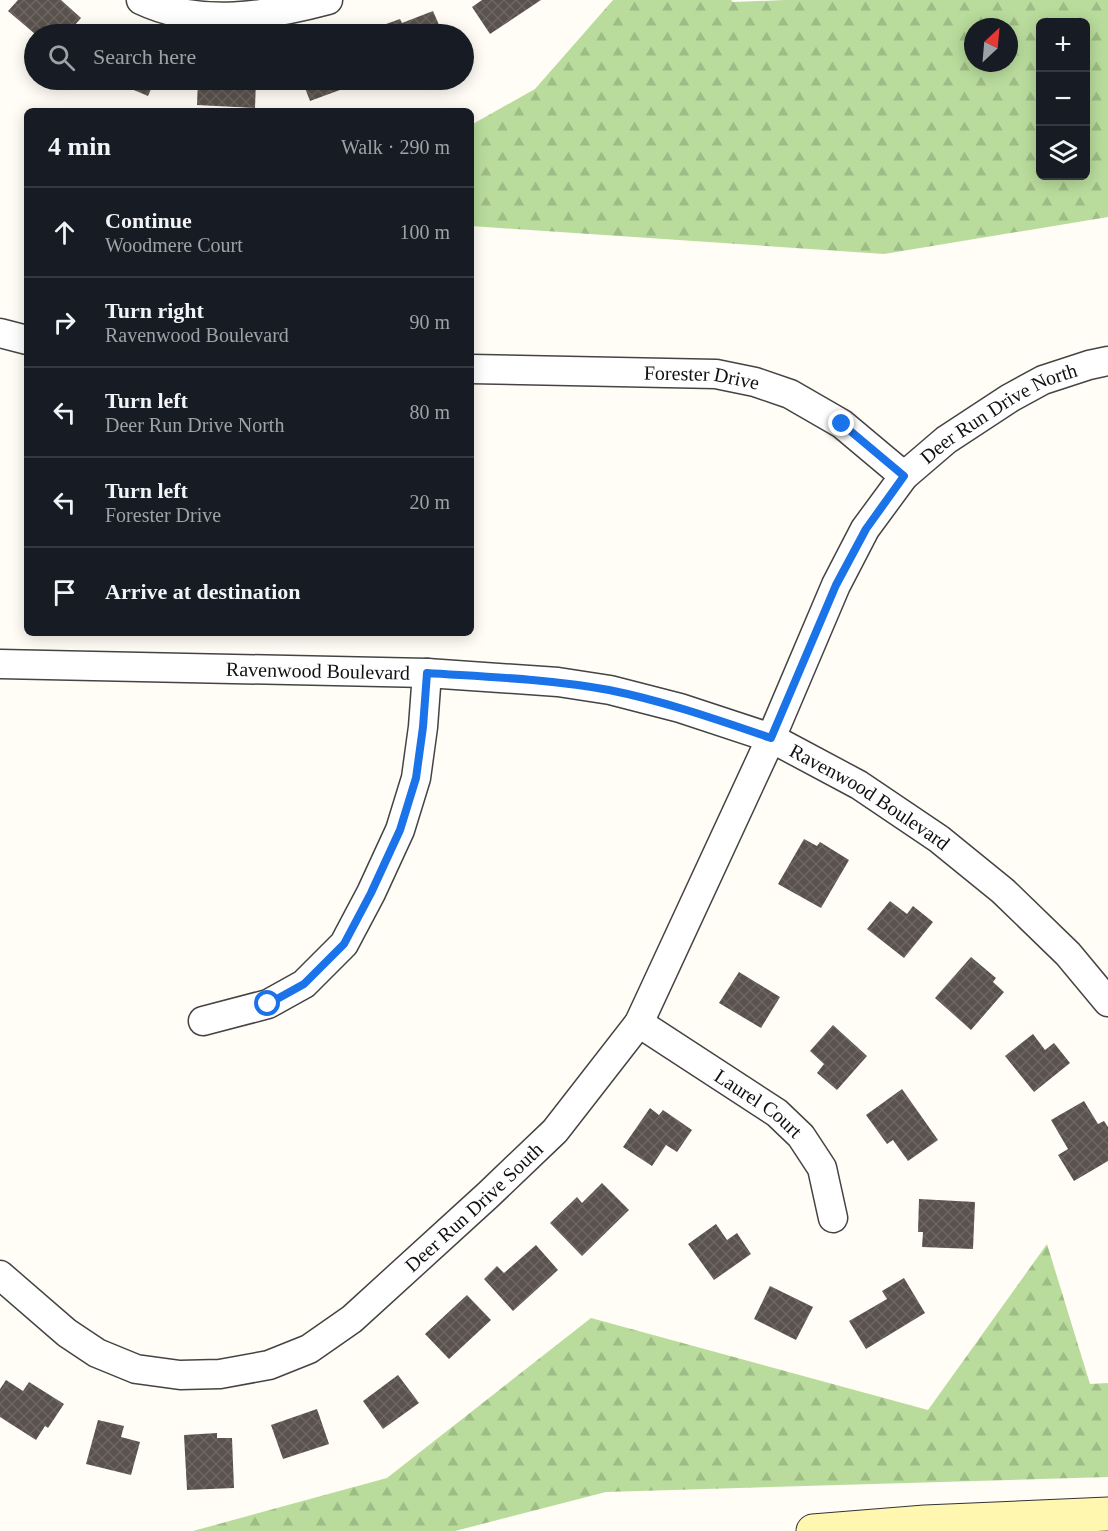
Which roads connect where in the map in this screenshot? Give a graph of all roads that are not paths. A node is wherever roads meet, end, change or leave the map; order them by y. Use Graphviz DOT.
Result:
graph roads {
  1 [pos="141,0"];
  2 [pos="328,0"];
  3 [pos="0,333"];
  4 [pos="24,339"];
  5 [pos="1108,361"];
  6 [pos="474,369"];
  7 [pos="904,476"];
  8 [pos="0,664"];
  9 [pos="427,673"];
  10 [pos="771,738"];
  11 [pos="1108,1002"];
  12 [pos="202,1021"];
  13 [pos="639,1023"];
  14 [pos="833,1218"];
  15 [pos="0,1275"];
  16 [pos="1108,1514"];
  17 [pos="813,1531"];
  1 -- 2 [label="street"];
  3 -- 4 [label="street"];
  5 -- 7 [label="street, Deer Run Drive North"];
  6 -- 7 [label="street, Forester Drive"];
  7 -- 10 [label="street, Deer Run Drive North"];
  8 -- 9 [label="street, Ravenwood Boulevard"];
  9 -- 10 [label="street, Ravenwood Boulevard"];
  9 -- 12 [label="street"];
  10 -- 11 [label="street, Ravenwood Boulevard"];
  10 -- 13 [label="street, Deer Run Drive South"];
  13 -- 14 [label="street, Laurel Court"];
  13 -- 15 [label="street, Deer Run Drive South"];
  16 -- 17 [label="street"];
}
